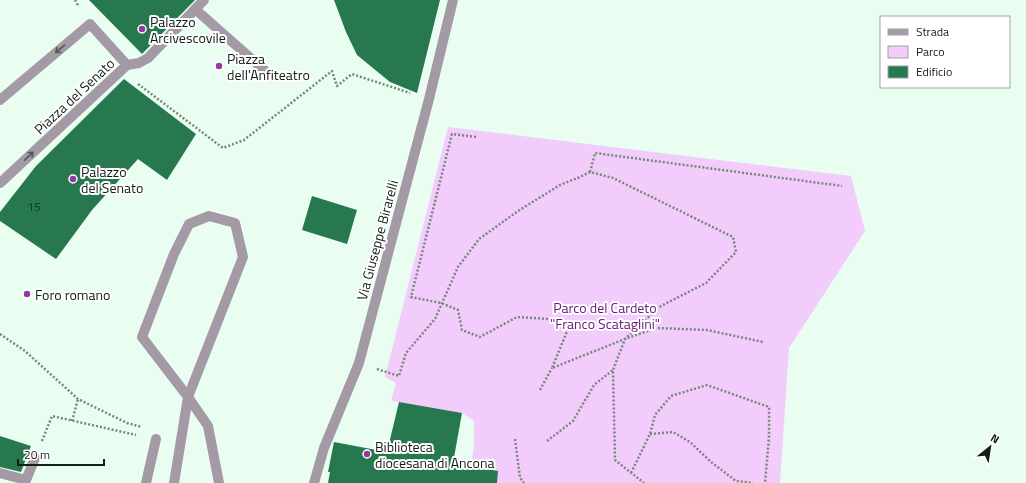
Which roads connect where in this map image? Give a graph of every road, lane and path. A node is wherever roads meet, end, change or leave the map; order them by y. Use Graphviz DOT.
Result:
graph roads {
  1 [pos="204,0"];
  2 [pos="453,0"];
  3 [pos="196,9"];
  4 [pos="128,65"];
  5 [pos="272,77"];
  6 [pos="395,89"];
  7 [pos="0,100"];
  8 [pos="476,137"];
  9 [pos="590,172"];
  10 [pos="0,183"];
  11 [pos="842,186"];
  12 [pos="441,303"];
  13 [pos="0,334"];
  14 [pos="625,339"];
  15 [pos="763,342"];
  16 [pos="552,368"];
  17 [pos="613,370"];
  18 [pos="399,376"];
  19 [pos="540,390"];
  20 [pos="188,397"];
  21 [pos="78,399"];
  22 [pos="72,421"];
  23 [pos="147,428"];
  24 [pos="650,434"];
  25 [pos="156,439"];
  26 [pos="516,439"];
  27 [pos="546,440"];
  28 [pos="35,458"];
  29 [pos="0,473"];
  30 [pos="631,473"];
  31 [pos="642,482"];
  32 [pos="146,483"];
  33 [pos="174,483"];
  34 [pos="219,483"];
  35 [pos="314,483"];
  36 [pos="524,483"];
  37 [pos="753,483"];
  38 [pos="765,483"];
  1 -- 3 [label="street"];
  2 -- 35 [label="street, Via Giuseppe Birarelli"];
  3 -- 4 [label="street"];
  3 -- 5 [label="street"];
  4 -- 6 [label="path"];
  4 -- 7 [label="street, Piazza del Senato, one-way"];
  10 -- 4 [label="street, Piazza del Senato, one-way"];
  8 -- 12 [label="path"];
  9 -- 11 [label="path"];
  9 -- 12 [label="path"];
  9 -- 14 [label="path"];
  12 -- 16 [label="path"];
  12 -- 18 [label="path"];
  13 -- 21 [label="path"];
  14 -- 15 [label="path"];
  14 -- 16 [label="path"];
  14 -- 17 [label="path"];
  16 -- 19 [label="path"];
  17 -- 27 [label="path"];
  17 -- 30 [label="path"];
  20 -- 20 [label="street"];
  20 -- 33 [label="street"];
  20 -- 34 [label="street"];
  21 -- 22 [label="path"];
  21 -- 23 [label="path"];
  22 -- 25 [label="path"];
  22 -- 28 [label="path"];
  24 -- 30 [label="path"];
  24 -- 37 [label="path"];
  24 -- 38 [label="path"];
  25 -- 32 [label="street"];
  26 -- 36 [label="path"];
  28 -- 29 [label="street"];
  30 -- 31 [label="path"];
}
